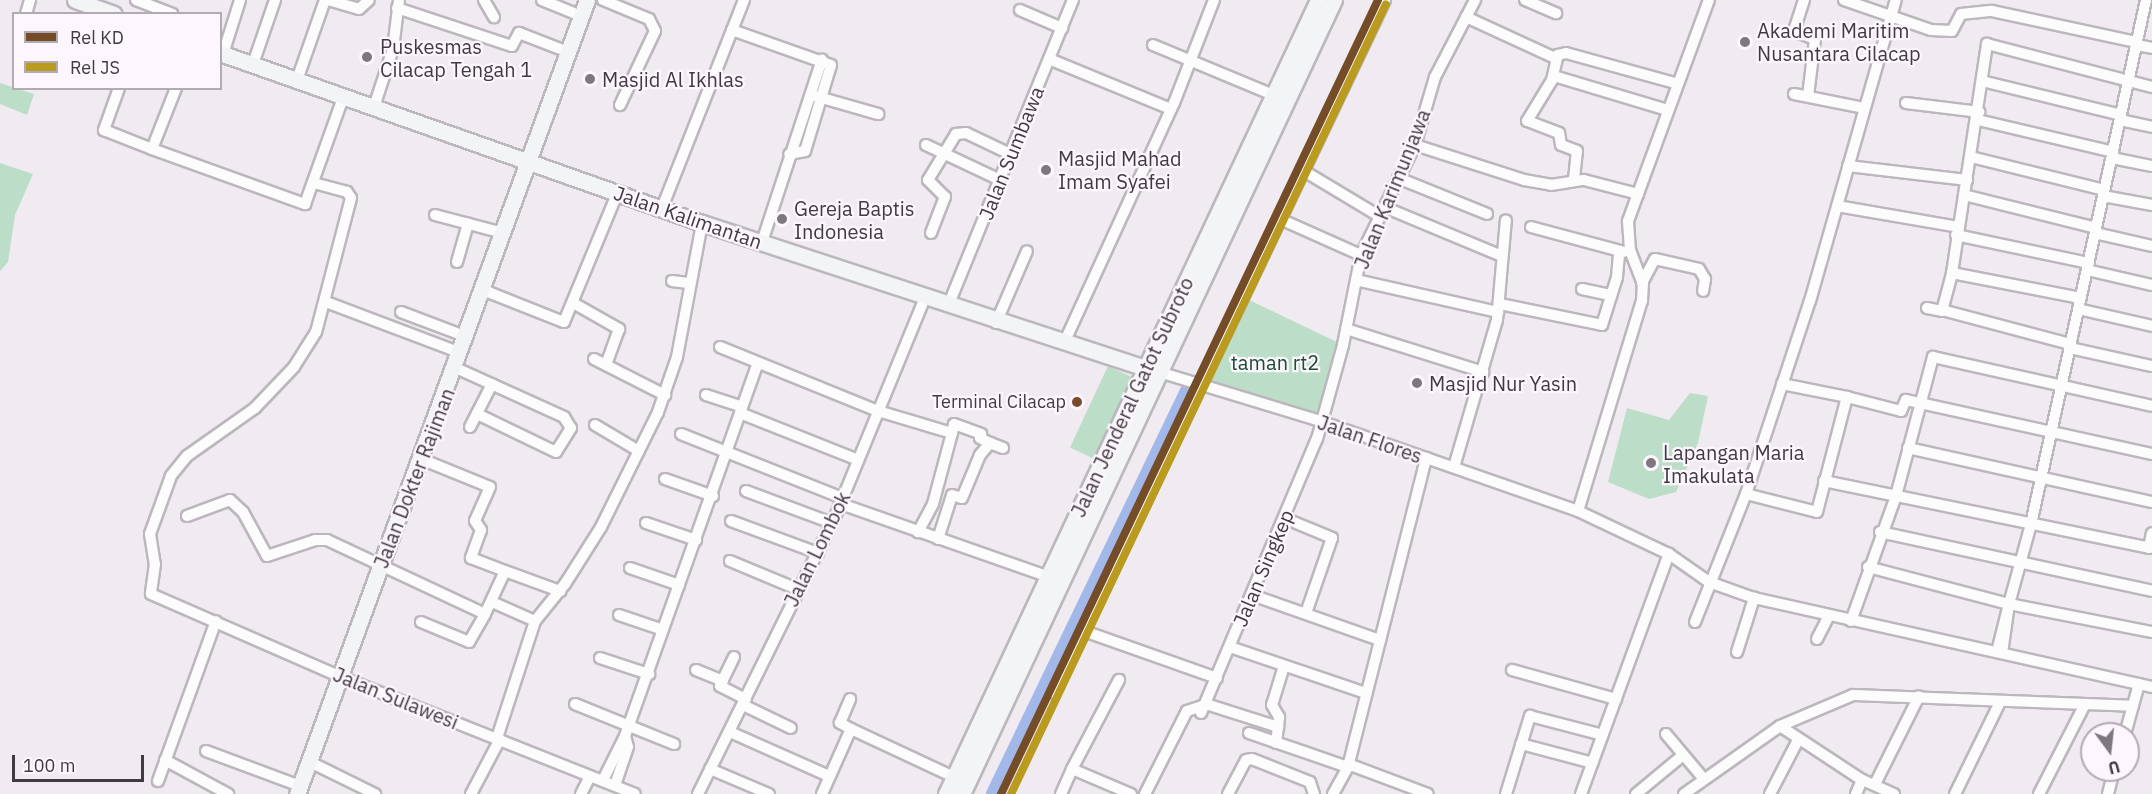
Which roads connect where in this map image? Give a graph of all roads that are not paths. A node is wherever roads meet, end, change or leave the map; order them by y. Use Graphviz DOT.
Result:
graph roads {
  1 [pos="75,0"];
  2 [pos="136,0"];
  3 [pos="240,0"];
  4 [pos="275,0"];
  5 [pos="326,0"];
  6 [pos="369,0"];
  7 [pos="484,0"];
  8 [pos="542,0"];
  9 [pos="587,0"];
  10 [pos="603,0"];
  11 [pos="744,0"];
  12 [pos="1073,0"];
  13 [pos="1214,0"];
  14 [pos="1385,0"];
  15 [pos="1475,0"];
  16 [pos="1524,0"];
  17 [pos="1709,0"];
  18 [pos="1804,0"];
  19 [pos="1844,0"];
  20 [pos="1896,0"];
  21 [pos="1968,0"];
  22 [pos="1323,1"];
  23 [pos="97,3"];
  24 [pos="398,4"];
  25 [pos="1992,6"];
  26 [pos="2148,6"];
  27 [pos="1020,10"];
  28 [pos="111,12"];
  29 [pos="167,12"];
  30 [pos="1556,13"];
  31 [pos="1966,13"];
  32 [pos="581,16"];
  33 [pos="494,17"];
  34 [pos="1466,17"];
  35 [pos="1890,18"];
  36 [pos="1062,28"];
  37 [pos="732,30"];
  38 [pos="2137,43"];
  39 [pos="224,44"];
  40 [pos="1153,45"];
  41 [pos="2152,48"];
  42 [pos="568,52"];
  43 [pos="255,58"];
  44 [pos="1555,58"];
  45 [pos="1049,59"];
  46 [pos="822,60"];
  47 [pos="1190,62"];
  48 [pos="299,76"];
  49 [pos="1554,76"];
  50 [pos="1982,81"];
  51 [pos="2128,82"];
  52 [pos="1675,83"];
  53 [pos="2152,87"];
  54 [pos="118,90"];
  55 [pos="175,90"];
  56 [pos="1794,94"];
  57 [pos="344,95"];
  58 [pos="809,95"];
  59 [pos="1273,95"];
  60 [pos="1808,96"];
  61 [pos="821,98"];
  62 [pos="1906,103"];
  63 [pos="620,105"];
  64 [pos="374,107"];
  65 [pos="1171,108"];
  66 [pos="1864,108"];
  67 [pos="1667,110"];
  68 [pos="878,114"];
  69 [pos="1978,116"];
  70 [pos="2120,117"];
  71 [pos="2152,127"];
  72 [pos="926,145"];
  73 [pos="1415,145"];
  74 [pos="152,149"];
  75 [pos="945,151"];
  76 [pos="789,154"];
  77 [pos="1010,154"];
  78 [pos="2112,155"];
  79 [pos="1971,157"];
  80 [pos="528,162"];
  81 [pos="1848,166"];
  82 [pos="2152,166"];
  83 [pos="1304,171"];
  84 [pos="1398,178"];
  85 [pos="1574,179"];
  86 [pos="1000,180"];
  87 [pos="1967,180"];
  88 [pos="314,183"];
  89 [pos="2104,193"];
  90 [pos="617,194"];
  91 [pos="1638,194"];
  92 [pos="1964,195"];
  93 [pos="1837,206"];
  94 [pos="2152,206"];
  95 [pos="662,208"];
  96 [pos="1382,211"];
  97 [pos="1487,214"];
  98 [pos="435,215"];
  99 [pos="1280,219"];
  100 [pos="1506,220"];
  101 [pos="702,223"];
  102 [pos="468,224"];
  103 [pos="1530,227"];
  104 [pos="1957,231"];
  105 [pos="2095,231"];
  106 [pos="503,233"];
  107 [pos="931,233"];
  108 [pos="762,242"];
  109 [pos="2152,246"];
  110 [pos="1630,250"];
  111 [pos="1027,251"];
  112 [pos="1619,253"];
  113 [pos="1361,255"];
  114 [pos="1502,256"];
  115 [pos="457,262"];
  116 [pos="2088,266"];
  117 [pos="1952,273"];
  118 [pos="1356,280"];
  119 [pos="672,281"];
  120 [pos="688,283"];
  121 [pos="1642,283"];
  122 [pos="2152,285"];
  123 [pos="1582,289"];
  124 [pos="483,290"];
  125 [pos="1703,291"];
  126 [pos="1611,295"];
  127 [pos="925,298"];
  128 [pos="326,302"];
  129 [pos="575,304"];
  130 [pos="2079,304"];
  131 [pos="948,306"];
  132 [pos="1499,308"];
  133 [pos="1927,308"];
  134 [pos="1942,310"];
  135 [pos="401,312"];
  136 [pos="996,323"];
  137 [pos="2152,326"];
  138 [pos="1347,329"];
  139 [pos="467,336"];
  140 [pos="1064,343"];
  141 [pos="2070,346"];
  142 [pos="720,348"];
  143 [pos="594,359"];
  144 [pos="458,360"];
  145 [pos="606,365"];
  146 [pos="758,365"];
  147 [pos="2152,366"];
  148 [pos="1142,370"];
  149 [pos="1159,372"];
  150 [pos="1483,372"];
  151 [pos="492,384"];
  152 [pos="1782,384"];
  153 [pos="1198,387"];
  154 [pos="2061,388"];
  155 [pos="665,395"];
  156 [pos="706,395"];
  157 [pos="1847,397"];
  158 [pos="1922,404"];
  159 [pos="2152,406"];
  160 [pos="741,410"];
  161 [pos="878,411"];
  162 [pos="477,414"];
  163 [pos="1320,421"];
  164 [pos="596,425"];
  165 [pos="470,427"];
  166 [pos="681,434"];
  167 [pos="952,434"];
  168 [pos="2051,434"];
  169 [pos="990,442"];
  170 [pos="1003,448"];
  171 [pos="1908,448"];
  172 [pos="639,451"];
  173 [pos="728,453"];
  174 [pos="2152,454"];
  175 [pos="1426,458"];
  176 [pos="421,459"];
  177 [pos="858,460"];
  178 [pos="1454,467"];
  179 [pos="665,479"];
  180 [pos="2041,479"];
  181 [pos="1824,481"];
  182 [pos="746,491"];
  183 [pos="1746,494"];
  184 [pos="713,496"];
  185 [pos="1896,496"];
  186 [pos="842,501"];
  187 [pos="2152,502"];
  188 [pos="1578,511"];
  189 [pos="187,516"];
  190 [pos="1284,518"];
  191 [pos="731,522"];
  192 [pos="646,523"];
  193 [pos="832,524"];
  194 [pos="2031,524"];
  195 [pos="918,532"];
  196 [pos="1880,532"];
  197 [pos="2152,533"];
  198 [pos="938,539"];
  199 [pos="696,540"];
  200 [pos="2150,549"];
  201 [pos="818,553"];
  202 [pos="1669,554"];
  203 [pos="730,561"];
  204 [pos="2020,562"];
  205 [pos="381,567"];
  206 [pos="1868,567"];
  207 [pos="630,568"];
  208 [pos="505,571"];
  209 [pos="1049,577"];
  210 [pos="1709,582"];
  211 [pos="679,585"];
  212 [pos="797,589"];
  213 [pos="560,591"];
  214 [pos="2152,591"];
  215 [pos="1252,595"];
  216 [pos="1754,598"];
  217 [pos="492,602"];
  218 [pos="2009,604"];
  219 [pos="1306,613"];
  220 [pos="485,614"];
  221 [pos="619,615"];
  222 [pos="1828,617"];
  223 [pos="216,621"];
  224 [pos="535,621"];
  225 [pos="1851,621"];
  226 [pos="421,622"];
  227 [pos="1695,622"];
  228 [pos="663,630"];
  229 [pos="1084,631"];
  230 [pos="2152,632"];
  231 [pos="1817,639"];
  232 [pos="1380,640"];
  233 [pos="1230,647"];
  234 [pos="1737,652"];
  235 [pos="2000,652"];
  236 [pos="734,657"];
  237 [pos="600,658"];
  238 [pos="1284,666"];
  239 [pos="696,670"];
  240 [pos="1512,670"];
  241 [pos="649,674"];
  242 [pos="341,676"];
  243 [pos="1217,678"];
  244 [pos="1119,680"];
  245 [pos="723,681"];
  246 [pos="2139,684"];
  247 [pos="2152,687"];
  248 [pos="1054,693"];
  249 [pos="1366,693"];
  250 [pos="1919,696"];
  251 [pos="850,699"];
  252 [pos="1616,699"];
  253 [pos="744,702"];
  254 [pos="2000,702"];
  255 [pos="574,704"];
  256 [pos="2084,706"];
  257 [pos="2133,706"];
  258 [pos="1204,708"];
  259 [pos="2128,722"];
  260 [pos="1780,726"];
  261 [pos="1278,727"];
  262 [pos="791,728"];
  263 [pos="851,729"];
  264 [pos="627,731"];
  265 [pos="730,732"];
  266 [pos="1249,734"];
  267 [pos="1603,735"];
  268 [pos="1666,735"];
  269 [pos="499,738"];
  270 [pos="1798,740"];
  271 [pos="1276,743"];
  272 [pos="674,744"];
  273 [pos="1521,744"];
  274 [pos="206,751"];
  275 [pos="1683,755"];
  276 [pos="165,760"];
  277 [pos="308,761"];
  278 [pos="1593,763"];
  279 [pos="1348,766"];
  280 [pos="710,769"];
  281 [pos="1072,769"];
  282 [pos="590,776"];
  283 [pos="830,776"];
  284 [pos="954,777"];
  285 [pos="1703,778"];
  286 [pos="603,780"];
  287 [pos="1862,780"];
  288 [pos="158,781"];
  289 [pos="1875,784"];
  290 [pos="615,785"];
  291 [pos="1399,788"];
  292 [pos="298,790"];
  293 [pos="228,794"];
  294 [pos="375,794"];
  295 [pos="471,794"];
  296 [pos="581,794"];
  297 [pos="635,794"];
  298 [pos="698,794"];
  299 [pos="769,794"];
  300 [pos="822,794"];
  301 [pos="945,794"];
  302 [pos="962,794"];
  303 [pos="1061,794"];
  304 [pos="1131,794"];
  305 [pos="1144,794"];
  306 [pos="1228,794"];
  307 [pos="1314,794"];
  308 [pos="1333,794"];
  309 [pos="1428,794"];
  310 [pos="1506,794"];
  311 [pos="1581,794"];
  312 [pos="1636,794"];
  313 [pos="1684,794"];
  314 [pos="1770,794"];
  315 [pos="1856,794"];
  316 [pos="1894,794"];
  317 [pos="1955,794"];
  318 [pos="2039,794"];
  1 -- 23 [label="street"];
  2 -- 29 [label="street"];
  3 -- 39 [label="street"];
  4 -- 43 [label="street"];
  5 -- 6 [label="street"];
  5 -- 48 [label="street"];
  7 -- 33 [label="street"];
  8 -- 32 [label="street"];
  9 -- 32 [label="street, Jalan Dokter Rajiman"];
  10 -- 63 [label="street"];
  11 -- 37 [label="street"];
  12 -- 36 [label="street, Jalan Sumbawa"];
  13 -- 47 [label="street"];
  14 -- 83 [label="street"];
  15 -- 34 [label="street, Jalan Karimunjawa"];
  16 -- 30 [label="street"];
  17 -- 52 [label="street"];
  18 -- 60 [label="street"];
  19 -- 35 [label="street"];
  20 -- 35 [label="street"];
  21 -- 31 [label="street"];
  22 -- 59 [label="street, Jalan Jenderal Gatot Subroto"];
  22 -- 149 [label="street, Jalan Jenderal Gatot Subroto"];
  23 -- 28 [label="street"];
  24 -- 42 [label="street"];
  24 -- 64 [label="street"];
  25 -- 31 [label="street"];
  25 -- 38 [label="street"];
  26 -- 38 [label="street"];
  27 -- 36 [label="street"];
  31 -- 35 [label="street"];
  32 -- 42 [label="street, Jalan Dokter Rajiman"];
  34 -- 44 [label="street"];
  34 -- 73 [label="street, Jalan Karimunjawa"];
  35 -- 66 [label="street"];
  36 -- 45 [label="street, Jalan Sumbawa"];
  37 -- 46 [label="street"];
  37 -- 95 [label="street"];
  38 -- 41 [label="street"];
  38 -- 51 [label="street"];
  39 -- 43 [label="street, Jalan Kalimantan"];
  40 -- 47 [label="street"];
  42 -- 80 [label="street, Jalan Dokter Rajiman"];
  43 -- 48 [label="street, Jalan Kalimantan"];
  44 -- 49 [label="street"];
  44 -- 52 [label="street"];
  45 -- 65 [label="street"];
  45 -- 77 [label="street, Jalan Sumbawa"];
  46 -- 58 [label="street"];
  46 -- 61 [label="street"];
  47 -- 59 [label="street"];
  47 -- 65 [label="street"];
  48 -- 57 [label="street, Jalan Kalimantan"];
  49 -- 67 [label="street"];
  49 -- 85 [label="street"];
  50 -- 51 [label="street"];
  50 -- 69 [label="street"];
  50 -- 70 [label="street"];
  51 -- 53 [label="street"];
  51 -- 70 [label="street"];
  52 -- 67 [label="street"];
  54 -- 74 [label="street"];
  55 -- 74 [label="street"];
  56 -- 60 [label="street"];
  57 -- 64 [label="street, Jalan Kalimantan"];
  57 -- 88 [label="street"];
  58 -- 61 [label="street"];
  58 -- 76 [label="street"];
  59 -- 148 [label="street, Jalan Jenderal Gatot Subroto"];
  60 -- 66 [label="street"];
  61 -- 68 [label="street"];
  61 -- 76 [label="street"];
  62 -- 69 [label="street"];
  64 -- 80 [label="street, Jalan Kalimantan"];
  65 -- 140 [label="street"];
  66 -- 81 [label="street"];
  67 -- 91 [label="street"];
  69 -- 78 [label="street"];
  69 -- 79 [label="street"];
  70 -- 71 [label="street"];
  70 -- 78 [label="street"];
  72 -- 75 [label="street"];
  73 -- 84 [label="street, Jalan Karimunjawa"];
  73 -- 85 [label="street"];
  74 -- 88 [label="street"];
  75 -- 77 [label="street"];
  75 -- 86 [label="street"];
  75 -- 107 [label="street"];
  76 -- 108 [label="street"];
  77 -- 86 [label="street, Jalan Sumbawa"];
  78 -- 82 [label="street"];
  78 -- 89 [label="street"];
  79 -- 87 [label="street"];
  79 -- 89 [label="street"];
  80 -- 90 [label="street, Jalan Kalimantan"];
  80 -- 106 [label="street, Jalan Dokter Rajiman"];
  81 -- 87 [label="street"];
  81 -- 93 [label="street"];
  83 -- 96 [label="street"];
  83 -- 99 [label="street"];
  84 -- 96 [label="street, Jalan Karimunjawa"];
  84 -- 97 [label="street"];
  85 -- 91 [label="street"];
  86 -- 131 [label="street, Jalan Sumbawa"];
  87 -- 92 [label="street"];
  88 -- 128 [label="street"];
  89 -- 94 [label="street"];
  89 -- 105 [label="street"];
  90 -- 95 [label="street, Jalan Kalimantan"];
  90 -- 129 [label="street"];
  91 -- 110 [label="street"];
  92 -- 104 [label="street"];
  92 -- 105 [label="street"];
  93 -- 104 [label="street"];
  93 -- 152 [label="street"];
  95 -- 101 [label="street, Jalan Kalimantan"];
  96 -- 113 [label="street, Jalan Karimunjawa"];
  96 -- 114 [label="street"];
  98 -- 102 [label="street"];
  99 -- 113 [label="street"];
  99 -- 153 [label="street"];
  100 -- 114 [label="street"];
  101 -- 108 [label="street, Jalan Kalimantan"];
  101 -- 120 [label="street"];
  102 -- 106 [label="street"];
  102 -- 115 [label="street"];
  103 -- 112 [label="street"];
  104 -- 116 [label="street"];
  104 -- 117 [label="street"];
  105 -- 109 [label="street"];
  105 -- 116 [label="street"];
  106 -- 124 [label="street, Jalan Dokter Rajiman"];
  108 -- 127 [label="street, Jalan Kalimantan"];
  110 -- 112 [label="street"];
  110 -- 121 [label="street"];
  111 -- 136 [label="street"];
  112 -- 126 [label="street"];
  113 -- 118 [label="street, Jalan Karimunjawa"];
  114 -- 132 [label="street"];
  116 -- 122 [label="street"];
  116 -- 130 [label="street"];
  117 -- 130 [label="street"];
  117 -- 134 [label="street"];
  118 -- 132 [label="street"];
  118 -- 138 [label="street, Jalan Karimunjawa"];
  119 -- 120 [label="street"];
  120 -- 155 [label="street"];
  121 -- 125 [label="street"];
  121 -- 188 [label="street"];
  123 -- 126 [label="street"];
  124 -- 129 [label="street"];
  124 -- 139 [label="street, Jalan Dokter Rajiman"];
  126 -- 132 [label="street"];
  127 -- 131 [label="street, Jalan Kalimantan"];
  127 -- 161 [label="street, Jalan Lombok"];
  128 -- 144 [label="street"];
  128 -- 223 [label="street, Jalan Sulawesi"];
  129 -- 145 [label="street"];
  130 -- 137 [label="street"];
  130 -- 141 [label="street"];
  131 -- 136 [label="street, Jalan Kalimantan"];
  132 -- 150 [label="street"];
  133 -- 134 [label="street"];
  134 -- 141 [label="street"];
  135 -- 139 [label="street"];
  136 -- 140 [label="street, Jalan Kalimantan"];
  138 -- 150 [label="street"];
  138 -- 163 [label="street, Jalan Karimunjawa"];
  139 -- 144 [label="street, Jalan Dokter Rajiman"];
  140 -- 148 [label="street, Jalan Kalimantan"];
  141 -- 147 [label="street"];
  141 -- 154 [label="street"];
  142 -- 146 [label="street"];
  143 -- 145 [label="street"];
  144 -- 151 [label="street"];
  144 -- 176 [label="street, Jalan Dokter Rajiman"];
  145 -- 155 [label="street"];
  146 -- 160 [label="street"];
  146 -- 161 [label="street"];
  148 -- 149 [label="street, Jalan Kalimantan"];
  148 -- 209 [label="street, Jalan Jenderal Gatot Subroto"];
  149 -- 153 [label="street, Jalan Flores"];
  149 -- 302 [label="street, Jalan Jenderal Gatot Subroto"];
  150 -- 178 [label="street"];
  151 -- 162 [label="street"];
  151 -- 162 [label="street"];
  152 -- 157 [label="street"];
  152 -- 183 [label="street"];
  153 -- 163 [label="street, Jalan Flores"];
  153 -- 229 [label="street"];
  154 -- 158 [label="street"];
  154 -- 159 [label="street"];
  154 -- 168 [label="street"];
  155 -- 172 [label="street"];
  156 -- 160 [label="street"];
  157 -- 158 [label="street"];
  157 -- 181 [label="street"];
  158 -- 168 [label="street"];
  158 -- 171 [label="street"];
  160 -- 173 [label="street"];
  160 -- 177 [label="street"];
  161 -- 167 [label="street"];
  161 -- 177 [label="street, Jalan Lombok"];
  162 -- 165 [label="street"];
  163 -- 175 [label="street, Jalan Flores"];
  163 -- 190 [label="street, Jalan Singkep"];
  164 -- 172 [label="street"];
  166 -- 173 [label="street"];
  167 -- 169 [label="street"];
  167 -- 195 [label="street"];
  168 -- 174 [label="street"];
  168 -- 180 [label="street"];
  169 -- 170 [label="street"];
  169 -- 198 [label="street"];
  171 -- 180 [label="street"];
  171 -- 185 [label="street"];
  172 -- 213 [label="street"];
  173 -- 184 [label="street"];
  173 -- 186 [label="street"];
  175 -- 178 [label="street, Jalan Flores"];
  175 -- 232 [label="street"];
  176 -- 205 [label="street, Jalan Dokter Rajiman"];
  176 -- 208 [label="street"];
  177 -- 186 [label="street, Jalan Lombok"];
  178 -- 188 [label="street, Jalan Flores"];
  179 -- 184 [label="street"];
  180 -- 187 [label="street"];
  180 -- 194 [label="street"];
  181 -- 183 [label="street"];
  181 -- 185 [label="street"];
  182 -- 193 [label="street"];
  183 -- 210 [label="street"];
  184 -- 199 [label="street"];
  185 -- 194 [label="street"];
  185 -- 196 [label="street"];
  186 -- 193 [label="street, Jalan Lombok"];
  186 -- 195 [label="street"];
  188 -- 202 [label="street, Jalan Flores"];
  189 -- 205 [label="street"];
  190 -- 215 [label="street, Jalan Singkep"];
  190 -- 219 [label="street"];
  191 -- 201 [label="street"];
  192 -- 199 [label="street"];
  193 -- 201 [label="street, Jalan Lombok"];
  194 -- 200 [label="street"];
  194 -- 204 [label="street"];
  195 -- 198 [label="street"];
  196 -- 204 [label="street"];
  196 -- 206 [label="street"];
  197 -- 200 [label="street"];
  198 -- 209 [label="street"];
  199 -- 211 [label="street"];
  201 -- 212 [label="street, Jalan Lombok"];
  202 -- 210 [label="street, Jalan Flores"];
  202 -- 252 [label="street"];
  203 -- 212 [label="street"];
  204 -- 214 [label="street"];
  204 -- 218 [label="street"];
  205 -- 220 [label="street"];
  205 -- 242 [label="street, Jalan Dokter Rajiman"];
  206 -- 218 [label="street"];
  206 -- 225 [label="street"];
  207 -- 211 [label="street"];
  208 -- 213 [label="street"];
  208 -- 217 [label="street"];
  209 -- 284 [label="street, Jalan Jenderal Gatot Subroto"];
  210 -- 216 [label="street, Jalan Flores"];
  210 -- 227 [label="street"];
  211 -- 228 [label="street"];
  212 -- 253 [label="street, Jalan Lombok"];
  213 -- 224 [label="street"];
  215 -- 219 [label="street"];
  215 -- 233 [label="street, Jalan Singkep"];
  216 -- 222 [label="street, Jalan Flores"];
  216 -- 234 [label="street"];
  217 -- 220 [label="street"];
  217 -- 224 [label="street"];
  218 -- 230 [label="street"];
  218 -- 235 [label="street"];
  219 -- 232 [label="street"];
  220 -- 226 [label="street"];
  221 -- 228 [label="street"];
  222 -- 225 [label="street, Jalan Flores"];
  222 -- 231 [label="street"];
  223 -- 242 [label="street, Jalan Sulawesi"];
  223 -- 276 [label="street"];
  224 -- 269 [label="street"];
  225 -- 235 [label="street, Jalan Flores"];
  228 -- 241 [label="street"];
  229 -- 243 [label="street"];
  229 -- 248 [label="street"];
  232 -- 249 [label="street"];
  233 -- 238 [label="street"];
  233 -- 243 [label="street, Jalan Singkep"];
  235 -- 246 [label="street, Jalan Flores"];
  236 -- 245 [label="street"];
  237 -- 241 [label="street"];
  238 -- 249 [label="street"];
  238 -- 261 [label="street"];
  239 -- 245 [label="street"];
  240 -- 252 [label="street"];
  241 -- 264 [label="street"];
  242 -- 269 [label="street, Jalan Sulawesi"];
  242 -- 277 [label="street, Jalan Dokter Rajiman"];
  243 -- 258 [label="street, Jalan Singkep"];
  244 -- 281 [label="street"];
  245 -- 253 [label="street"];
  246 -- 247 [label="street, Jalan Flores"];
  246 -- 257 [label="street"];
  249 -- 279 [label="street"];
  250 -- 254 [label="street"];
  250 -- 260 [label="street"];
  250 -- 289 [label="street"];
  251 -- 263 [label="street"];
  252 -- 267 [label="street"];
  253 -- 262 [label="street"];
  253 -- 265 [label="street, Jalan Lombok"];
  254 -- 256 [label="street"];
  254 -- 317 [label="street"];
  255 -- 264 [label="street"];
  256 -- 257 [label="street"];
  256 -- 318 [label="street"];
  257 -- 259 [label="street"];
  258 -- 261 [label="street"];
  258 -- 305 [label="street"];
  260 -- 270 [label="street"];
  260 -- 285 [label="street"];
  261 -- 271 [label="street"];
  263 -- 283 [label="street"];
  263 -- 284 [label="street"];
  264 -- 272 [label="street"];
  264 -- 286 [label="street"];
  264 -- 290 [label="street"];
  265 -- 280 [label="street, Jalan Lombok"];
  265 -- 283 [label="street"];
  266 -- 271 [label="street"];
  267 -- 273 [label="street"];
  267 -- 278 [label="street"];
  268 -- 275 [label="street"];
  269 -- 282 [label="street, Jalan Sulawesi"];
  269 -- 295 [label="street"];
  270 -- 287 [label="street"];
  270 -- 314 [label="street"];
  271 -- 279 [label="street"];
  273 -- 278 [label="street"];
  273 -- 310 [label="street"];
  274 -- 292 [label="street"];
  275 -- 285 [label="street"];
  275 -- 312 [label="street"];
  276 -- 288 [label="street"];
  276 -- 293 [label="street"];
  277 -- 292 [label="street, Jalan Dokter Rajiman"];
  277 -- 294 [label="street"];
  278 -- 311 [label="street"];
  279 -- 291 [label="street"];
  279 -- 308 [label="street"];
  280 -- 298 [label="street, Jalan Lombok"];
  280 -- 299 [label="street"];
  281 -- 303 [label="street"];
  281 -- 304 [label="street"];
  282 -- 286 [label="street, Jalan Sulawesi"];
  282 -- 296 [label="street"];
  283 -- 300 [label="street"];
  284 -- 301 [label="street, Jalan Jenderal Gatot Subroto"];
  285 -- 313 [label="street"];
  286 -- 290 [label="street, Jalan Sulawesi"];
  287 -- 289 [label="street"];
  287 -- 315 [label="street"];
  289 -- 316 [label="street"];
  290 -- 297 [label="street, Jalan Sulawesi"];
  291 -- 309 [label="street"];
  306 -- 307 [label="street"];
}
